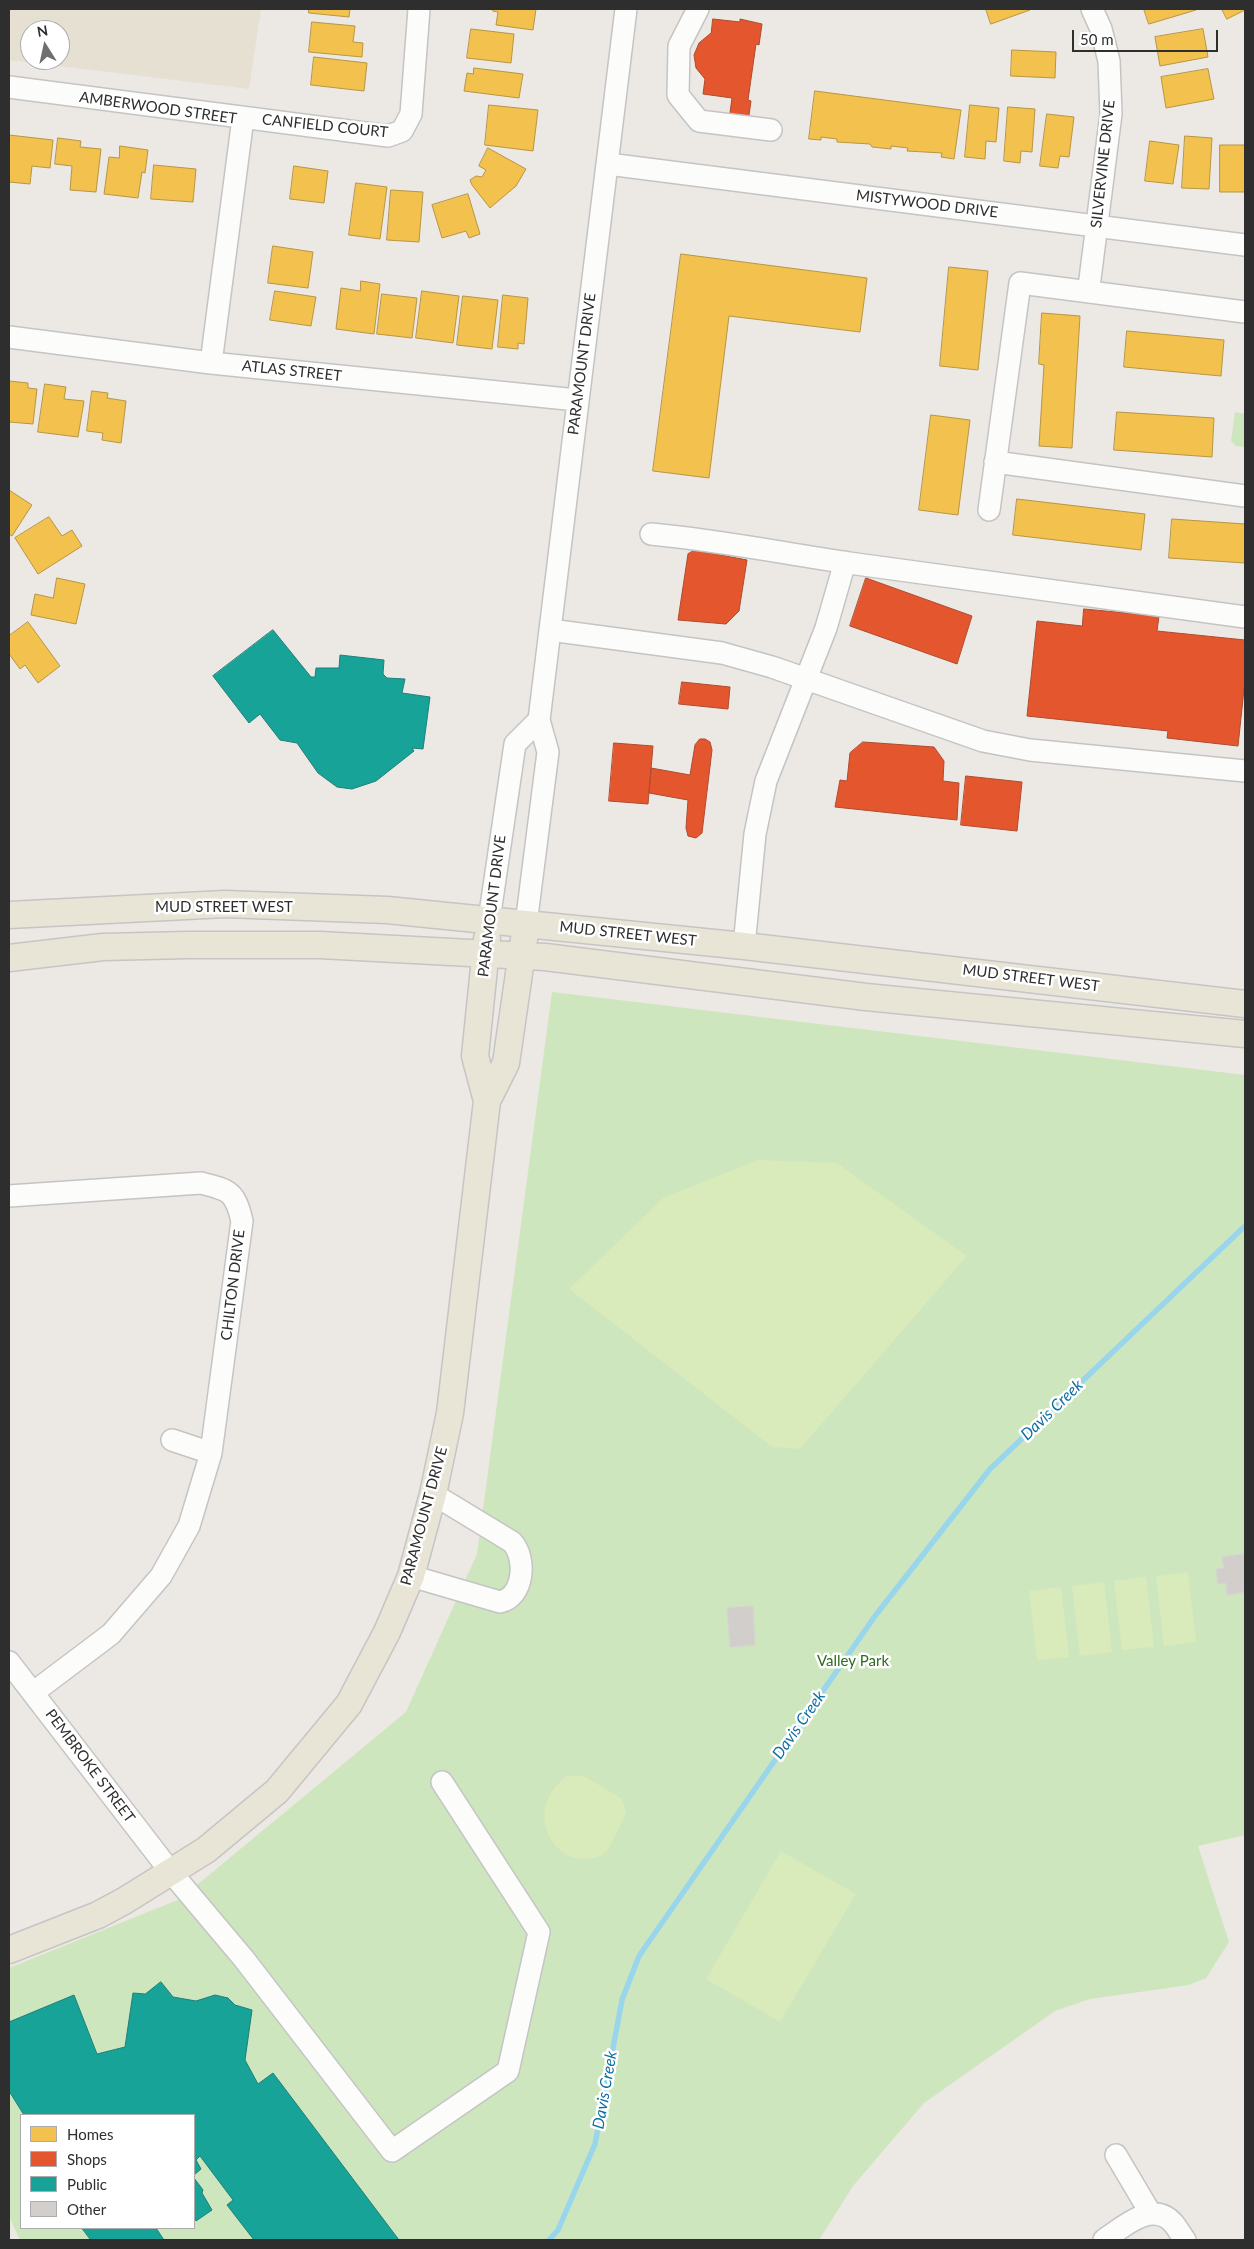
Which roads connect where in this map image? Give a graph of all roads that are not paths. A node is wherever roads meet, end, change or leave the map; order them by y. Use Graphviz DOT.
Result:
graph roads {
  1 [pos="419,9"];
  2 [pos="626,9"];
  3 [pos="698,9"];
  4 [pos="1092,9"];
  5 [pos="9,87"];
  6 [pos="242,118"];
  7 [pos="771,130"];
  8 [pos="608,164"];
  9 [pos="1097,226"];
  10 [pos="1245,245"];
  11 [pos="1086,290"];
  12 [pos="1245,312"];
  13 [pos="9,337"];
  14 [pos="211,363"];
  15 [pos="577,400"];
  16 [pos="996,462"];
  17 [pos="1245,496"];
  18 [pos="988,510"];
  19 [pos="651,534"];
  20 [pos="845,562"];
  21 [pos="1245,617"];
  22 [pos="550,630"];
  23 [pos="805,680"];
  24 [pos="539,720"];
  25 [pos="1245,771"];
  26 [pos="9,915"];
  27 [pos="489,920"];
  28 [pos="526,924"];
  29 [pos="744,946"];
  30 [pos="485,955"];
  31 [pos="521,956"];
  32 [pos="9,958"];
  33 [pos="1245,999"];
  34 [pos="1245,1034"];
  35 [pos="487,1101"];
  36 [pos="9,1196"];
  37 [pos="172,1440"];
  38 [pos="211,1453"];
  39 [pos="433,1494"];
  40 [pos="411,1576"];
  41 [pos="9,1662"];
  42 [pos="34,1692"];
  43 [pos="442,1782"];
  44 [pos="170,1871"];
  45 [pos="9,1950"];
  46 [pos="1116,2155"];
  47 [pos="1151,2214"];
  48 [pos="1104,2240"];
  49 [pos="1185,2240"];
  1 -- 6 [label="street, CANFIELD COURT"];
  2 -- 8 [label="street, PARAMOUNT DRIVE"];
  3 -- 7 [label="street"];
  4 -- 9 [label="street, SILVERVINE DRIVE"];
  5 -- 6 [label="street, AMBERWOOD STREET"];
  6 -- 14 [label="street, AMBERWOOD STREET"];
  8 -- 9 [label="street, MISTYWOOD DRIVE"];
  8 -- 15 [label="street, PARAMOUNT DRIVE"];
  9 -- 10 [label="street, MISTYWOOD DRIVE"];
  9 -- 11 [label="street, SILVERVINE DRIVE"];
  11 -- 12 [label="street"];
  11 -- 16 [label="street"];
  13 -- 14 [label="street, ATLAS STREET"];
  14 -- 15 [label="street, ATLAS STREET"];
  15 -- 22 [label="street, PARAMOUNT DRIVE"];
  16 -- 17 [label="street"];
  16 -- 18 [label="street"];
  19 -- 20 [label="street"];
  20 -- 21 [label="street"];
  20 -- 23 [label="street"];
  22 -- 23 [label="street"];
  22 -- 24 [label="street, PARAMOUNT DRIVE"];
  23 -- 25 [label="street"];
  23 -- 29 [label="street"];
  24 -- 27 [label="street, PARAMOUNT DRIVE"];
  24 -- 28 [label="street, PARAMOUNT DRIVE"];
  26 -- 27 [label="main road, MUD STREET WEST"];
  27 -- 28 [label="main road, MUD STREET WEST"];
  27 -- 30 [label="main road, PARAMOUNT DRIVE"];
  28 -- 29 [label="main road, MUD STREET WEST"];
  28 -- 31 [label="main road, PARAMOUNT DRIVE"];
  29 -- 33 [label="main road, MUD STREET WEST"];
  30 -- 31 [label="main road"];
  30 -- 32 [label="main road"];
  30 -- 35 [label="main road, PARAMOUNT DRIVE"];
  31 -- 34 [label="main road"];
  31 -- 35 [label="main road, PARAMOUNT DRIVE"];
  35 -- 39 [label="main road, PARAMOUNT DRIVE"];
  36 -- 38 [label="street, CHILTON DRIVE"];
  37 -- 38 [label="street"];
  38 -- 42 [label="street, CHILTON DRIVE"];
  39 -- 40 [label="main road, PARAMOUNT DRIVE"];
  39 -- 40 [label="street"];
  40 -- 44 [label="main road, PARAMOUNT DRIVE"];
  41 -- 42 [label="street, PEMBROKE STREET"];
  42 -- 44 [label="street, PEMBROKE STREET"];
  43 -- 44 [label="street, PEMBROKE STREET"];
  44 -- 45 [label="main road, PARAMOUNT DRIVE"];
  46 -- 47 [label="street"];
  47 -- 48 [label="street"];
  47 -- 49 [label="street"];
}
